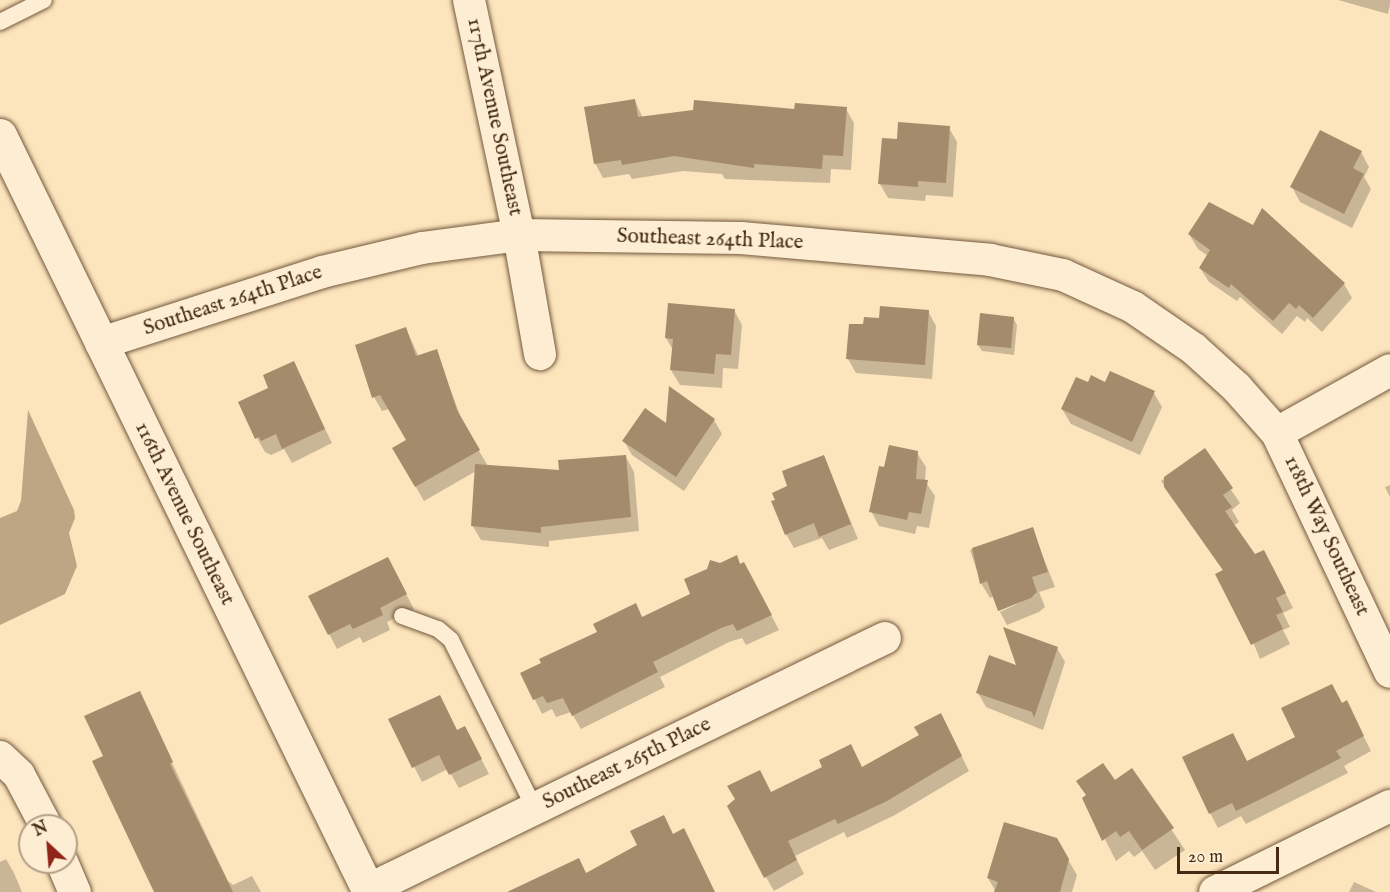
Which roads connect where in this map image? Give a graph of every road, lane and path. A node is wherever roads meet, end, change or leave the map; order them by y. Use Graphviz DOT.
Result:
graph roads {
  1 [pos="44,0"];
  2 [pos="469,0"];
  3 [pos="0,22"];
  4 [pos="0,135"];
  5 [pos="519,235"];
  6 [pos="101,343"];
  7 [pos="540,354"];
  8 [pos="1390,370"];
  9 [pos="1277,433"];
  10 [pos="402,616"];
  11 [pos="885,638"];
  12 [pos="1390,672"];
  13 [pos="0,757"];
  14 [pos="1390,806"];
  15 [pos="535,809"];
  16 [pos="40,814"];
  17 [pos="67,874"];
  18 [pos="368,891"];
  19 [pos="75,892"];
  20 [pos="1215,892"];
  1 -- 3 [label="lane"];
  2 -- 5 [label="street, 117th Avenue Southeast"];
  4 -- 6 [label="main road, 116th Avenue Southeast"];
  5 -- 6 [label="street, Southeast 264th Place"];
  5 -- 7 [label="street, 117th Avenue Southeast"];
  5 -- 9 [label="street, Southeast 264th Place"];
  6 -- 18 [label="main road, 116th Avenue Southeast"];
  8 -- 9 [label="street"];
  9 -- 12 [label="street, 118th Way Southeast"];
  10 -- 15 [label="lane"];
  11 -- 15 [label="street, Southeast 265th Place"];
  13 -- 16 [label="street"];
  14 -- 20 [label="street"];
  15 -- 18 [label="street, Southeast 265th Place"];
  17 -- 19 [label="street"];
}
